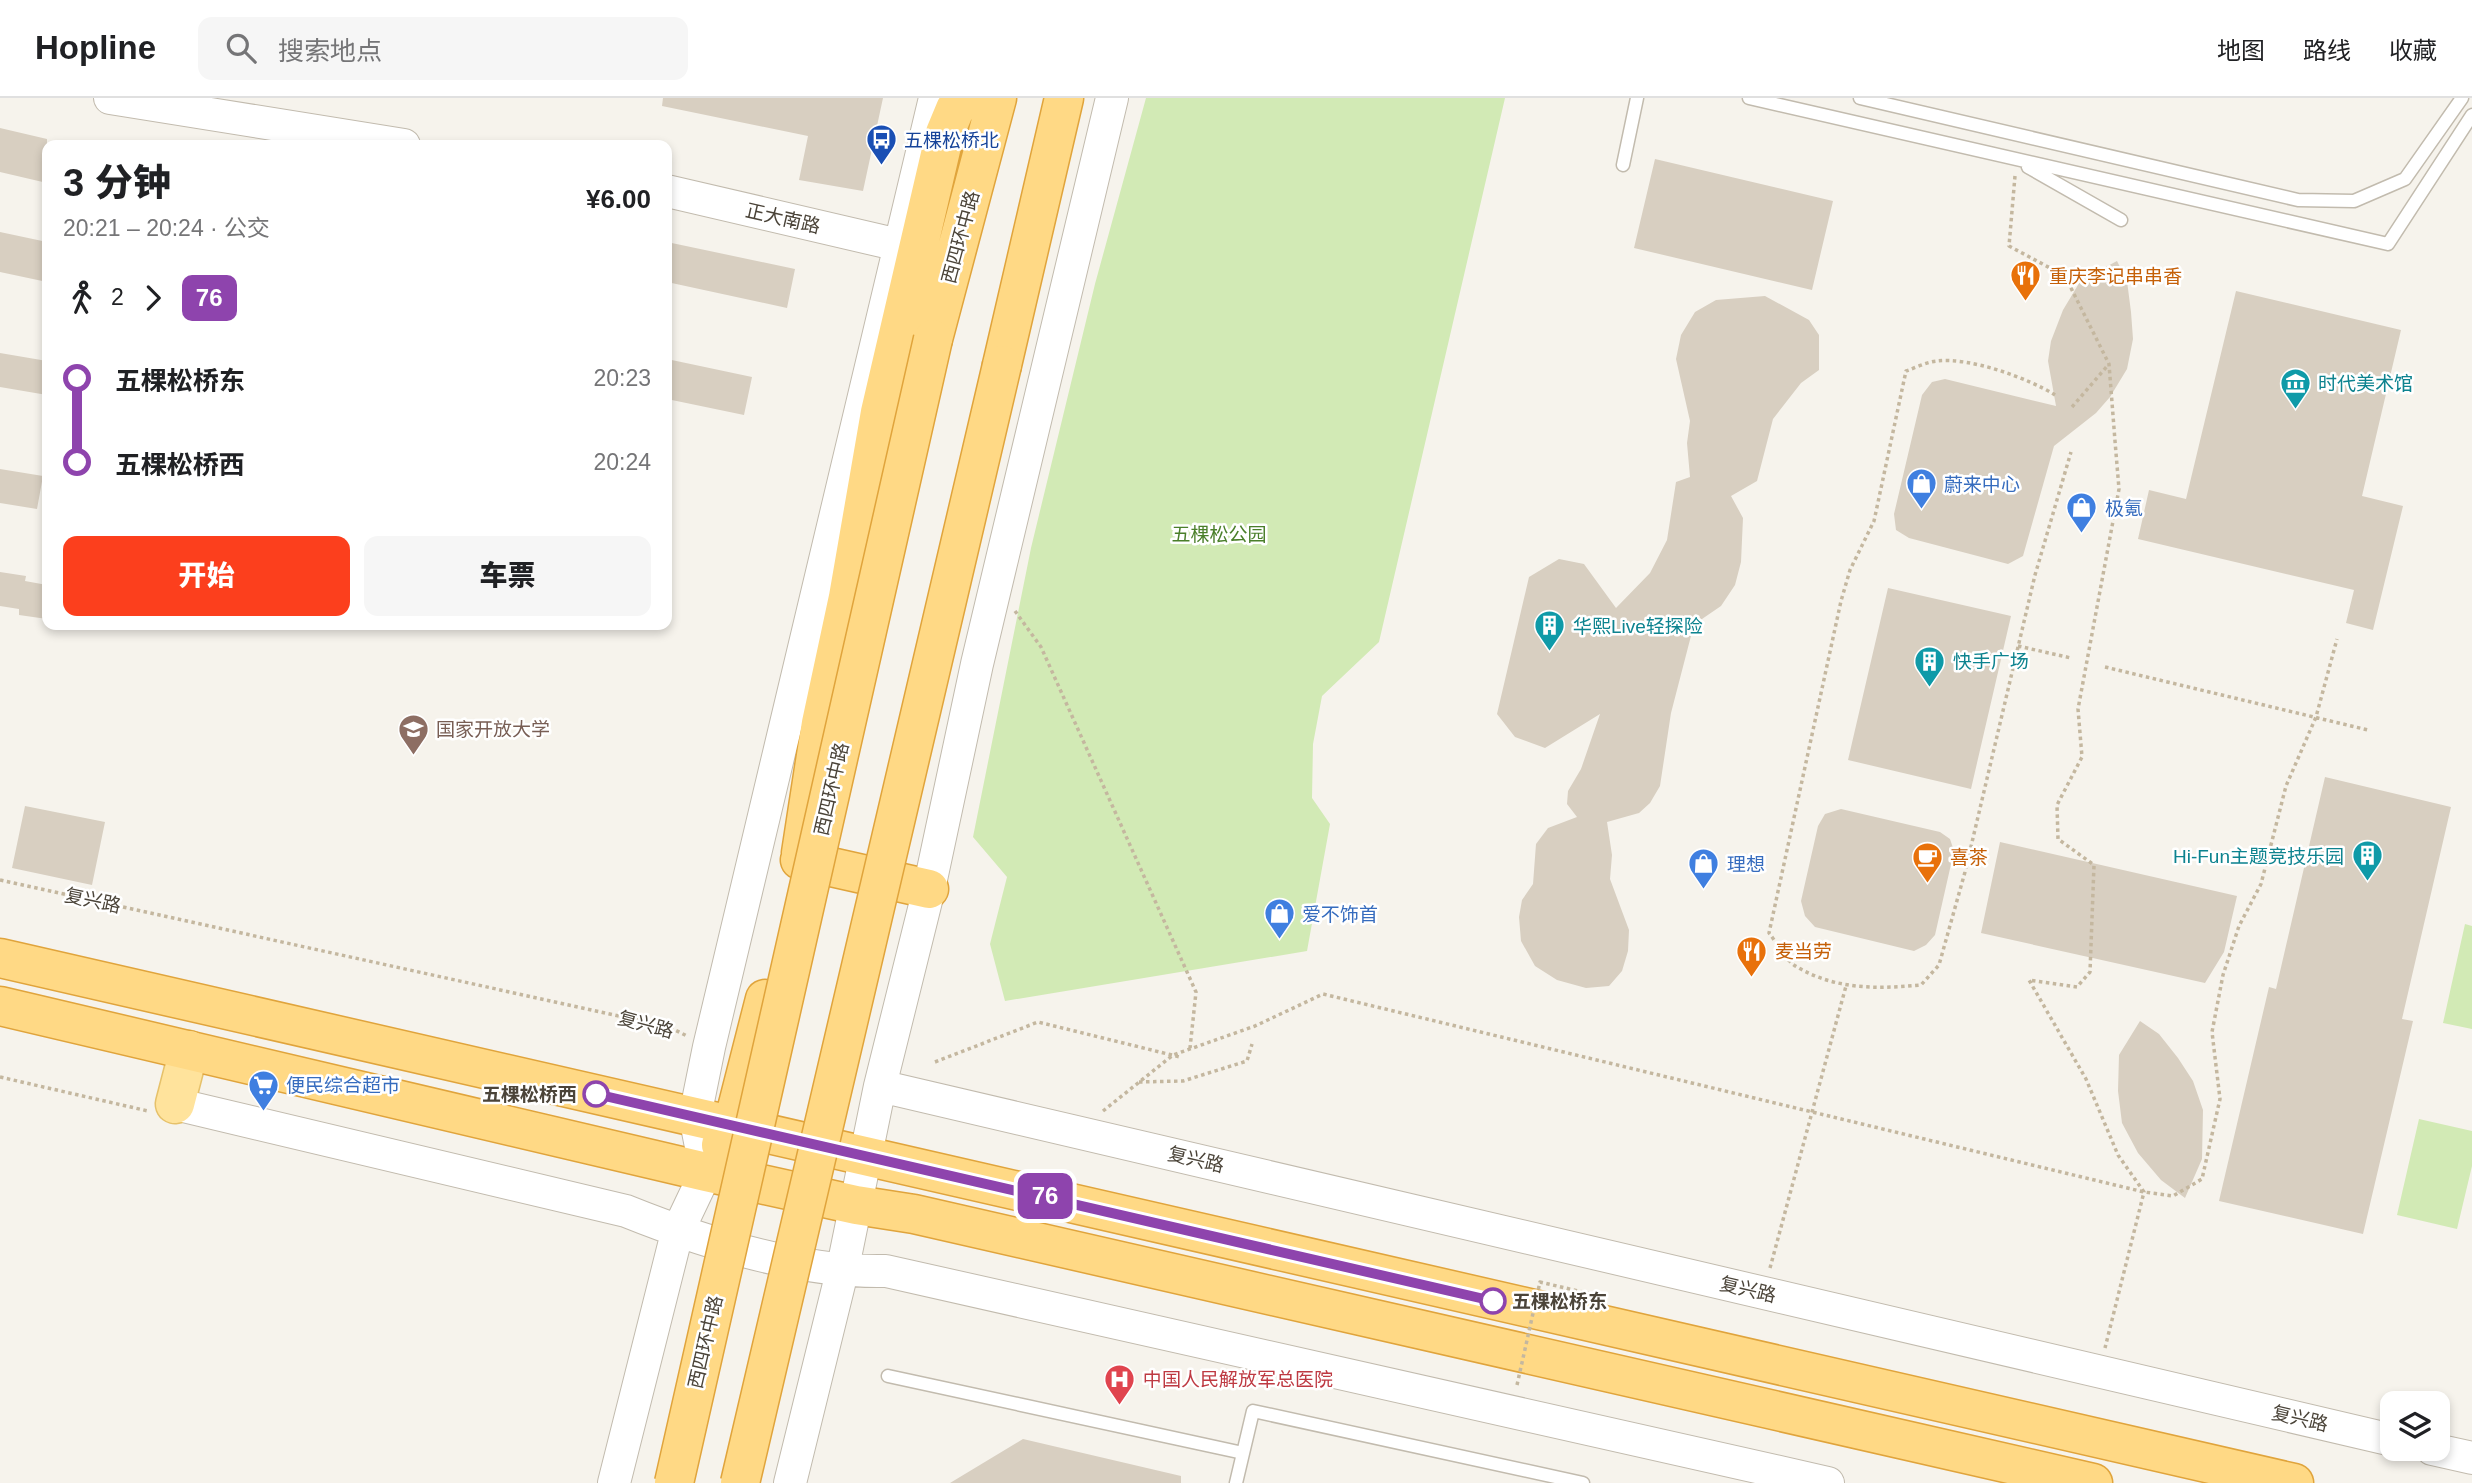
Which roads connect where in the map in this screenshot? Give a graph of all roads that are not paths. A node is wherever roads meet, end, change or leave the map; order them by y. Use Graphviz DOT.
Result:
graph roads {
  1 [pos="110,98"];
  2 [pos="935,98"];
  3 [pos="966,98"];
  4 [pos="997,98"];
  5 [pos="1064,98"];
  6 [pos="1112,98"];
  7 [pos="1637,98"];
  8 [pos="1749,98"];
  9 [pos="1860,98"];
  10 [pos="2462,98"];
  11 [pos="2472,115"];
  12 [pos="373,140"];
  13 [pos="2016,160"];
  14 [pos="1623,165"];
  15 [pos="672,192"];
  16 [pos="2120,220"];
  17 [pos="899,245"];
  18 [pos="800,860"];
  19 [pos="929,889"];
  20 [pos="0,958"];
  21 [pos="0,1006"];
  22 [pos="189,1051"];
  23 [pos="880,1086"];
  24 [pos="176,1104"];
  25 [pos="695,1116"];
  26 [pos="733,1124"];
  27 [pos="868,1154"];
  28 [pos="706,1172"];
  29 [pos="856,1205"];
  30 [pos="677,1233"];
  31 [pos="842,1272"];
  32 [pos="888,1376"];
  33 [pos="2380,1437"];
  34 [pos="1243,1453"];
  35 [pos="2450,1453"];
  36 [pos="2472,1458"];
  37 [pos="614,1483"];
  38 [pos="674,1483"];
  39 [pos="740,1483"];
  40 [pos="790,1483"];
  41 [pos="1237,1483"];
  42 [pos="1583,1483"];
  43 [pos="1828,1483"];
  44 [pos="2093,1483"];
  45 [pos="2294,1483"];
  1 -- 12 [label="street"];
  2 -- 17 [label="street"];
  3 -- 18 [label="highway"];
  4 -- 38 [label="highway, 西四环中路, bridge"];
  5 -- 39 [label="highway, bridge"];
  6 -- 19 [label="street"];
  7 -- 14 [label="lane"];
  8 -- 13 [label="lane"];
  9 -- 10 [label="lane"];
  11 -- 13 [label="lane"];
  13 -- 16 [label="lane"];
  15 -- 17 [label="street, 正大南路"];
  17 -- 25 [label="street"];
  18 -- 19 [label="highway"];
  18 -- 26 [label="highway"];
  19 -- 23 [label="street"];
  20 -- 25 [label="highway"];
  21 -- 22 [label="highway"];
  22 -- 24 [label="main road"];
  22 -- 28 [label="highway"];
  23 -- 27 [label="street"];
  23 -- 33 [label="street, 复兴路"];
  24 -- 30 [label="street"];
  25 -- 26 [label="highway"];
  25 -- 28 [label="street"];
  26 -- 27 [label="highway"];
  26 -- 28 [label="highway"];
  27 -- 29 [label="street"];
  27 -- 45 [label="highway"];
  28 -- 29 [label="highway"];
  28 -- 30 [label="street"];
  29 -- 31 [label="street"];
  29 -- 44 [label="highway"];
  30 -- 31 [label="street"];
  30 -- 37 [label="street"];
  31 -- 40 [label="street"];
  31 -- 43 [label="street"];
  32 -- 34 [label="lane"];
  34 -- 41 [label="lane"];
  34 -- 42 [label="lane"];
  35 -- 36 [label="street"];
}
